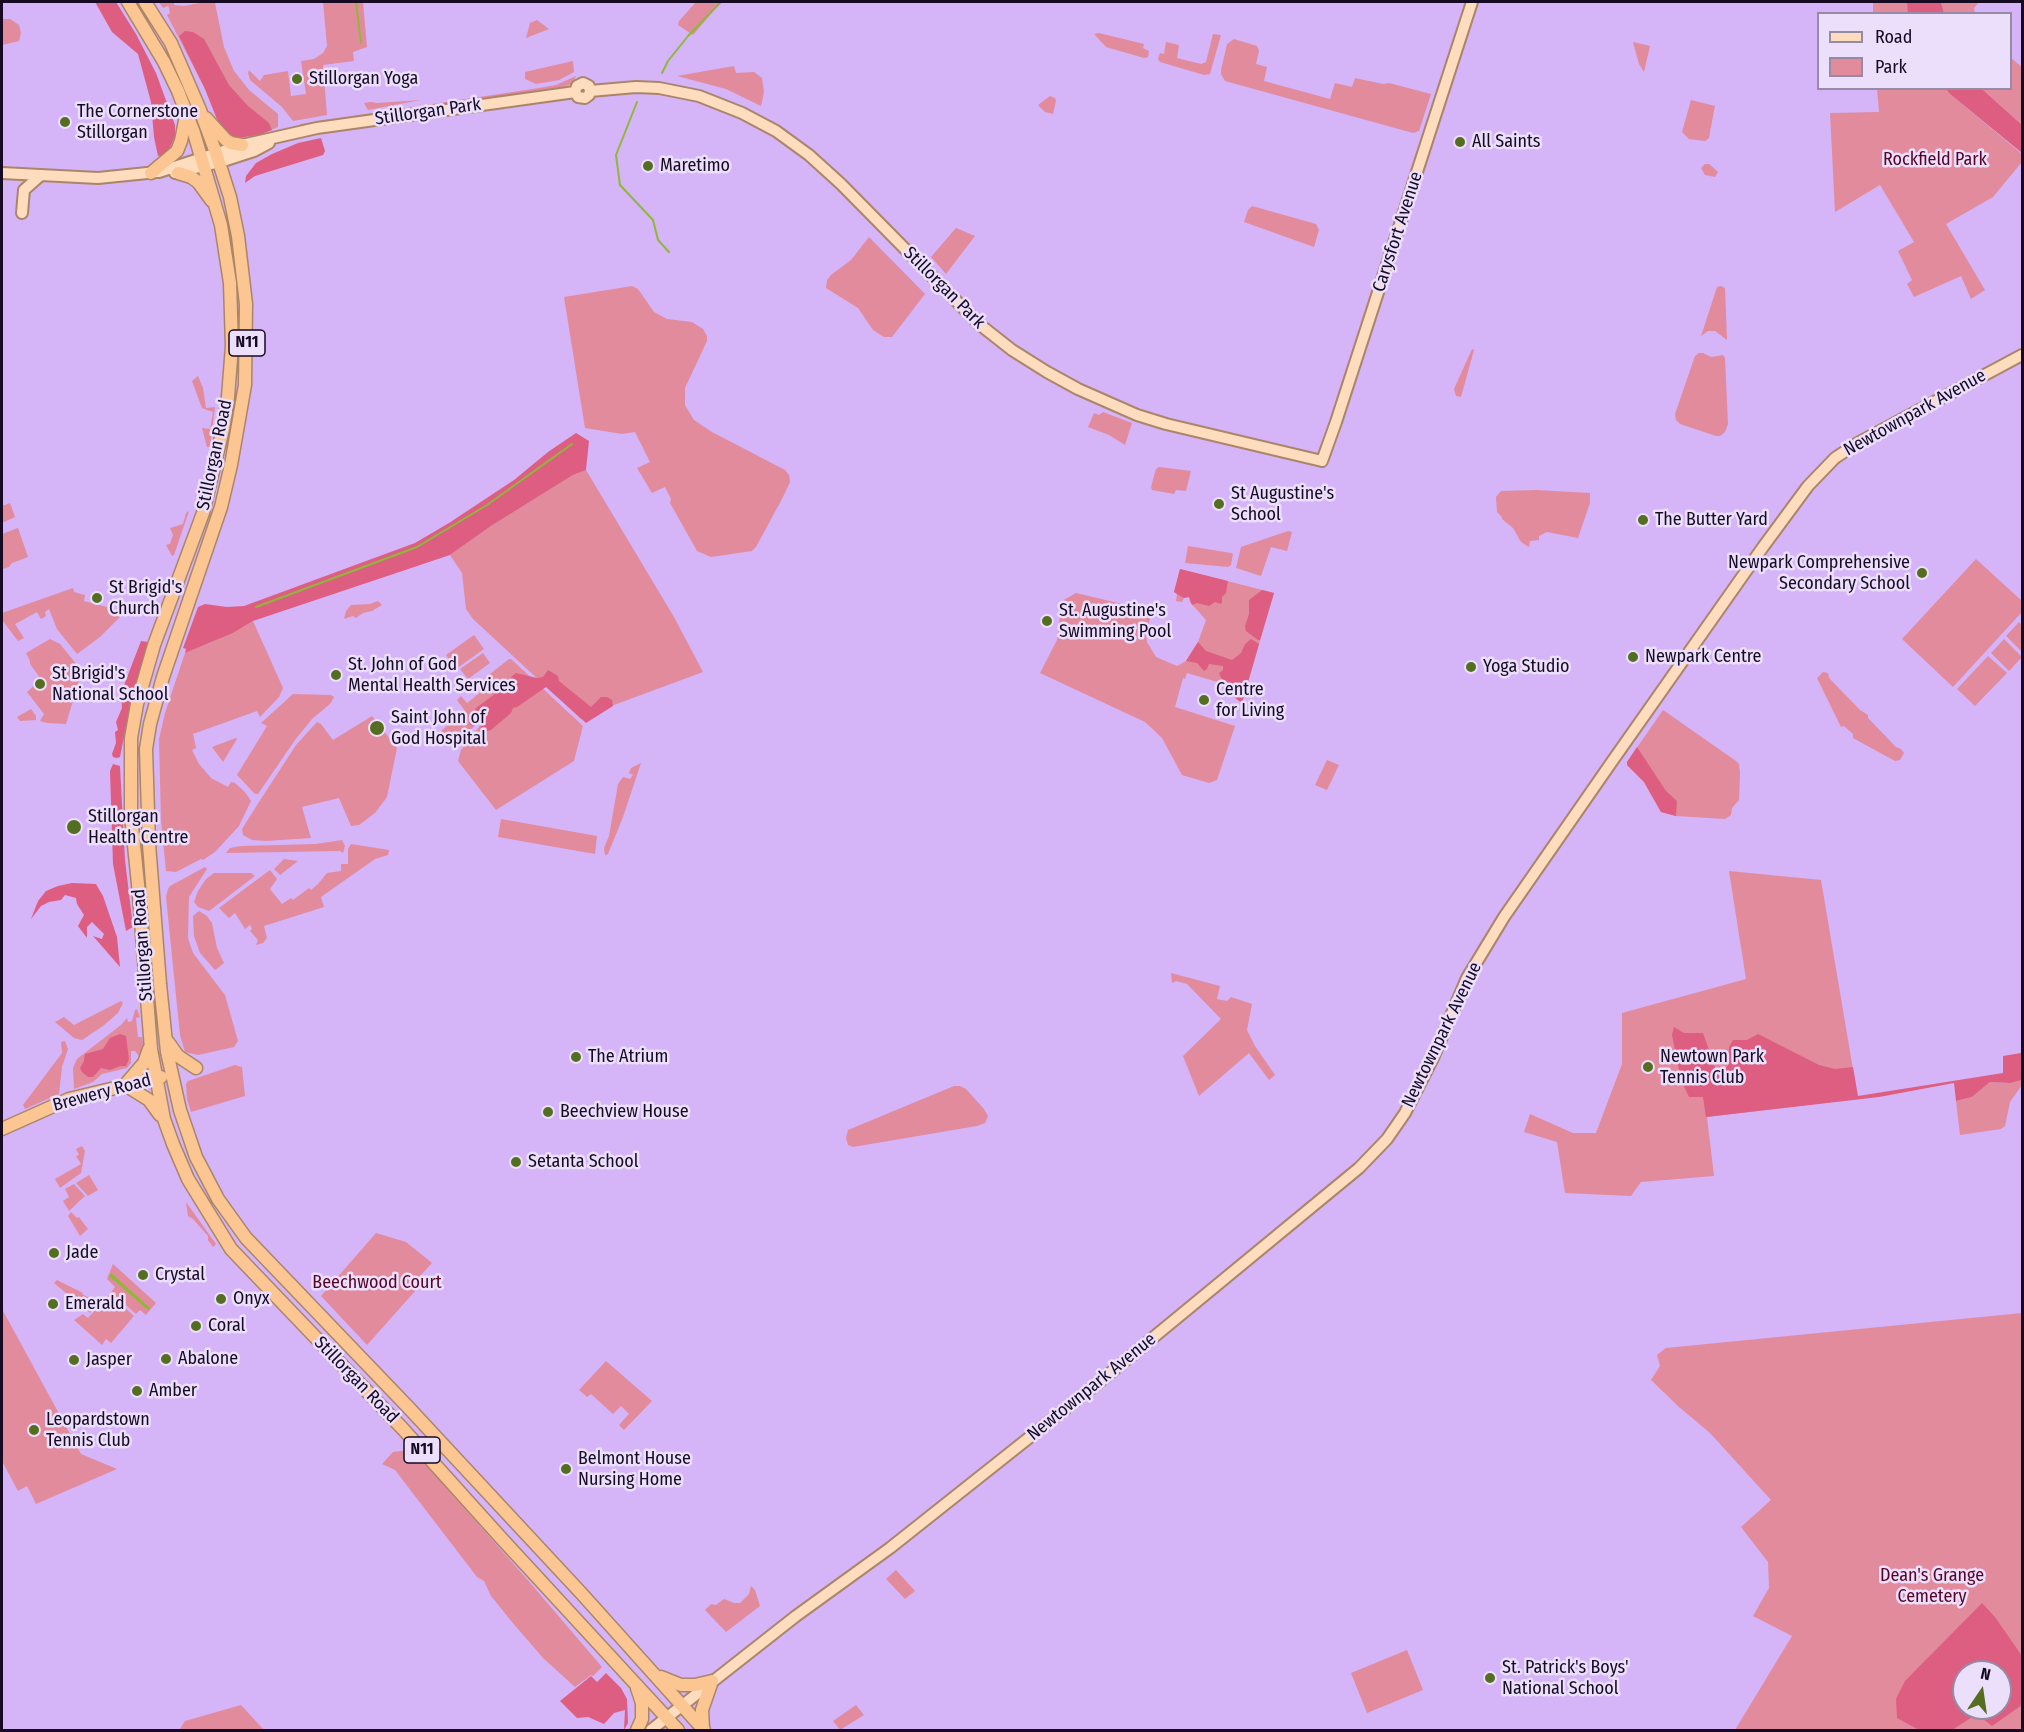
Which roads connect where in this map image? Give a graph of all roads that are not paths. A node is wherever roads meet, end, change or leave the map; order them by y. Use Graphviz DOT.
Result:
graph roads {
  1 [pos="128,2"];
  2 [pos="145,2"];
  3 [pos="1472,2"];
  4 [pos="201,113"];
  5 [pos="186,115"];
  6 [pos="281,137"];
  7 [pos="242,145"];
  8 [pos="218,157"];
  9 [pos="204,162"];
  10 [pos="2,173"];
  11 [pos="155,173"];
  12 [pos="178,173"];
  13 [pos="41,175"];
  14 [pos="217,207"];
  15 [pos="22,213"];
  16 [pos="2022,355"];
  17 [pos="1322,461"];
  18 [pos="165,1035"];
  19 [pos="150,1045"];
  20 [pos="196,1068"];
  21 [pos="171,1075"];
  22 [pos="155,1078"];
  23 [pos="125,1085"];
  24 [pos="165,1119"];
  25 [pos="2,1129"];
  26 [pos="652,1671"];
  27 [pos="712,1681"];
  28 [pos="636,1684"];
  29 [pos="682,1704"];
  30 [pos="667,1717"];
  31 [pos="704,1730"];
  32 [pos="637,1731"];
  33 [pos="651,1731"];
  34 [pos="678,1731"];
  1 -- 5 [label="highway, Stillorgan Road / N11"];
  2 -- 4 [label="highway, Stillorgan Road / N11"];
  3 -- 17 [label="main road, Carysfort Avenue"];
  4 -- 7 [label="highway"];
  4 -- 8 [label="highway, Stillorgan Road / N11"];
  5 -- 9 [label="highway, Stillorgan Road / N11"];
  5 -- 11 [label="highway"];
  6 -- 7 [label="main road, Stillorgan Park"];
  6 -- 8 [label="main road, Stillorgan Park"];
  6 -- 17 [label="main road, Stillorgan Park"];
  7 -- 8 [label="main road, Stillorgan Park"];
  8 -- 9 [label="main road"];
  8 -- 18 [label="highway, Stillorgan Road / N11"];
  9 -- 11 [label="main road"];
  9 -- 12 [label="main road"];
  9 -- 14 [label="highway, Stillorgan Road / N11"];
  10 -- 13 [label="main road"];
  11 -- 12 [label="main road"];
  11 -- 13 [label="main road"];
  12 -- 14 [label="highway"];
  13 -- 15 [label="main road"];
  14 -- 19 [label="highway, Stillorgan Road / N11"];
  16 -- 27 [label="main road, Newtownpark Avenue"];
  18 -- 20 [label="highway"];
  18 -- 21 [label="highway, Stillorgan Road / N11"];
  19 -- 22 [label="highway, Stillorgan Road / N11"];
  19 -- 23 [label="highway"];
  21 -- 22 [label="highway, Brewery Road"];
  21 -- 26 [label="highway, Stillorgan Road / N11"];
  22 -- 23 [label="highway, Brewery Road"];
  22 -- 24 [label="highway, Stillorgan Road / N11"];
  23 -- 24 [label="highway"];
  23 -- 25 [label="highway, Brewery Road"];
  24 -- 28 [label="highway, Stillorgan Road / N11"];
  26 -- 27 [label="highway, N11"];
  26 -- 29 [label="highway, N11"];
  27 -- 29 [label="main road, Newtownpark Avenue"];
  27 -- 31 [label="highway"];
  28 -- 30 [label="highway, Stillorgan Road / N11"];
  28 -- 32 [label="highway"];
  29 -- 30 [label="main road, Newtownpark Avenue"];
  29 -- 31 [label="highway, N11"];
  30 -- 33 [label="main road, Newtownpark Avenue"];
  30 -- 34 [label="highway, Stillorgan Road / N11"];
}
